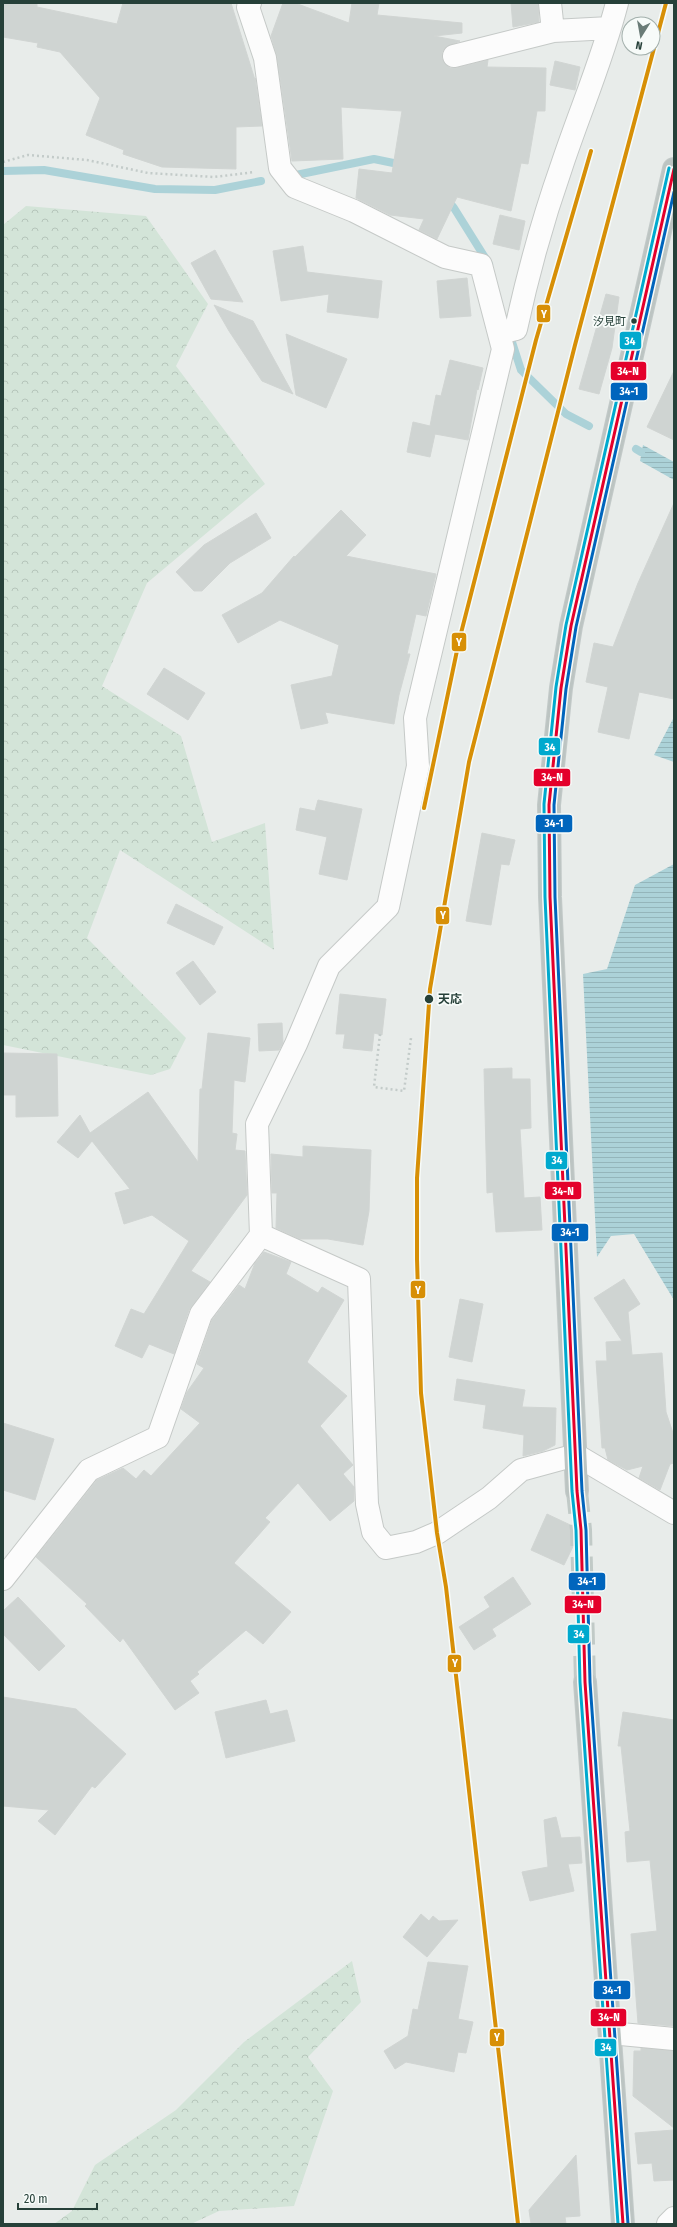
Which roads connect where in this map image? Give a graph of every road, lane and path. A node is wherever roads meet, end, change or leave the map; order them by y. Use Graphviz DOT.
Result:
graph roads {
  1 [pos="250,3"];
  2 [pos="550,3"];
  3 [pos="617,3"];
  4 [pos="610,28"];
  5 [pos="553,31"];
  6 [pos="454,56"];
  7 [pos="3,162"];
  8 [pos="280,168"];
  9 [pos="674,169"];
  10 [pos="506,331"];
  11 [pos="380,1034"];
  12 [pos="411,1038"];
  13 [pos="261,1235"];
  14 [pos="576,1455"];
  15 [pos="577,1491"];
  16 [pos="674,1513"];
  17 [pos="3,1579"];
  18 [pos="585,1682"];
  19 [pos="610,2033"];
  20 [pos="674,2039"];
  21 [pos="674,2218"];
  22 [pos="623,2224"];
  23 [pos="668,2224"];
  1 -- 8 [label="street"];
  2 -- 5 [label="street"];
  3 -- 4 [label="street"];
  4 -- 5 [label="street"];
  4 -- 10 [label="street"];
  5 -- 6 [label="street"];
  7 -- 8 [label="path"];
  8 -- 10 [label="street"];
  9 -- 14 [label="highway"];
  10 -- 13 [label="street"];
  11 -- 12 [label="path"];
  13 -- 14 [label="street"];
  13 -- 17 [label="street"];
  14 -- 15 [label="highway"];
  14 -- 16 [label="street"];
  18 -- 19 [label="highway"];
  19 -- 20 [label="street"];
  19 -- 22 [label="highway"];
  21 -- 23 [label="street"];
}
